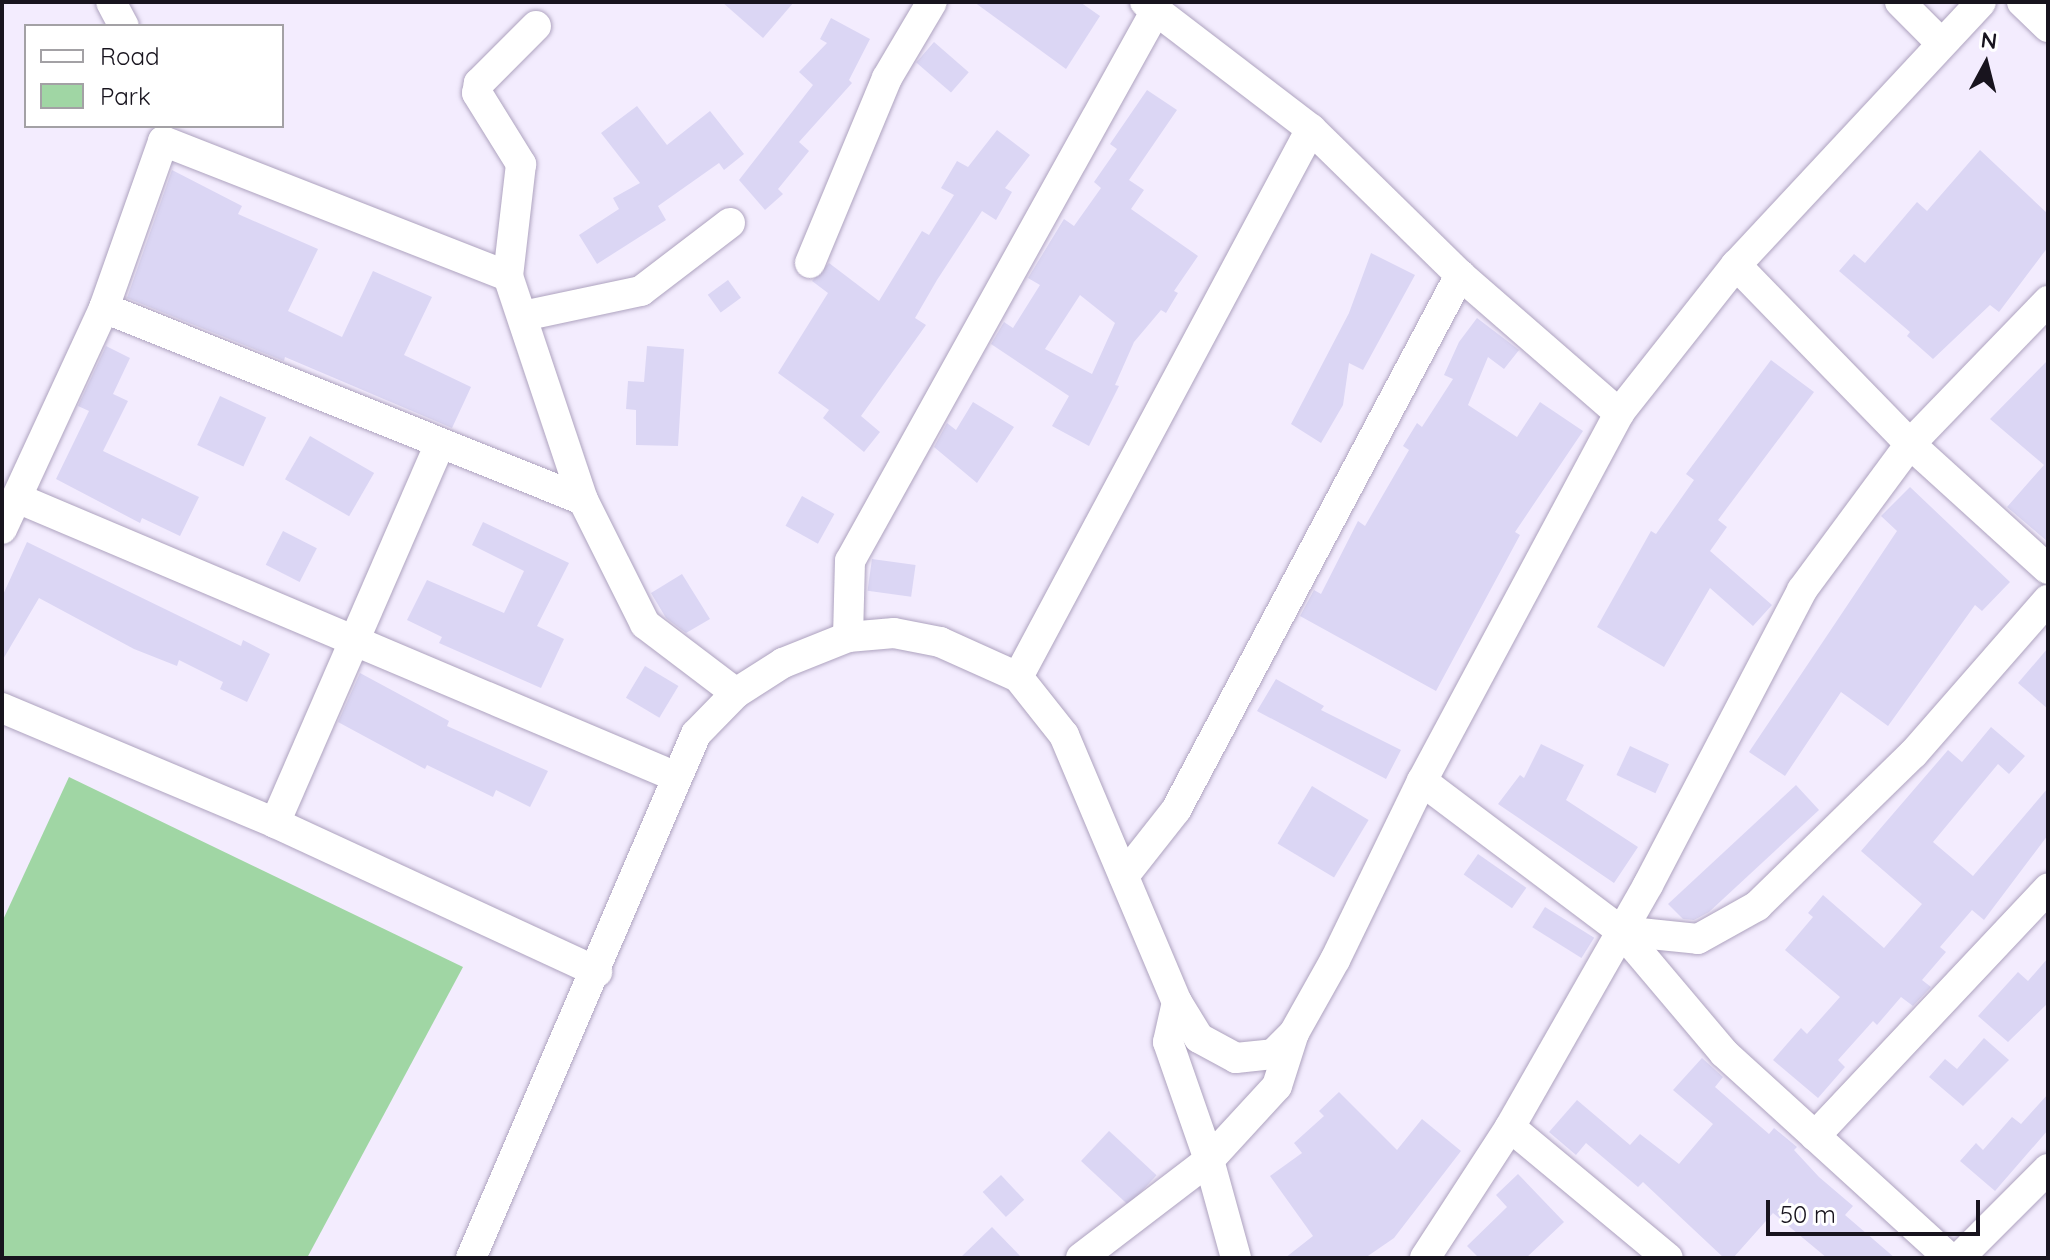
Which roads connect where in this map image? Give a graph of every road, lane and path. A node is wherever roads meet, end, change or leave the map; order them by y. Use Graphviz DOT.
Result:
graph roads {
  1 [pos="111,2"];
  2 [pos="932,2"];
  3 [pos="1900,2"];
  4 [pos="1981,2"];
  5 [pos="2022,2"];
  6 [pos="1150,6"];
  7 [pos="123,24"];
  8 [pos="536,26"];
  9 [pos="2048,27"];
  10 [pos="1940,42"];
  11 [pos="1311,129"];
  12 [pos="161,134"];
  13 [pos="730,223"];
  14 [pos="810,263"];
  15 [pos="1736,265"];
  16 [pos="1460,275"];
  17 [pos="508,276"];
  18 [pos="2048,301"];
  19 [pos="104,308"];
  20 [pos="523,316"];
  21 [pos="1619,413"];
  22 [pos="440,443"];
  23 [pos="1910,444"];
  24 [pos="17,498"];
  25 [pos="583,500"];
  26 [pos="2,529"];
  27 [pos="2048,569"];
  28 [pos="2048,600"];
  29 [pos="848,637"];
  30 [pos="351,640"];
  31 [pos="1018,677"];
  32 [pos="736,693"];
  33 [pos="2,708"];
  34 [pos="674,776"];
  35 [pos="1422,781"];
  36 [pos="275,823"];
  37 [pos="1124,876"];
  38 [pos="2048,889"];
  39 [pos="1621,931"];
  40 [pos="597,972"];
  41 [pos="1177,1002"];
  42 [pos="1294,1033"];
  43 [pos="1510,1127"];
  44 [pos="1815,1136"];
  45 [pos="1209,1160"];
  46 [pos="2048,1169"];
  47 [pos="471,1258"];
  48 [pos="1081,1258"];
  49 [pos="1236,1258"];
  50 [pos="1425,1258"];
  51 [pos="1668,1258"];
  52 [pos="1949,1258"];
  53 [pos="1959,1258"];
  1 -- 7 [label="street"];
  2 -- 14 [label="street"];
  3 -- 10 [label="street"];
  4 -- 10 [label="street"];
  5 -- 9 [label="street"];
  6 -- 11 [label="street"];
  6 -- 29 [label="street"];
  8 -- 17 [label="street"];
  10 -- 15 [label="street"];
  11 -- 16 [label="street"];
  11 -- 31 [label="street"];
  12 -- 17 [label="street"];
  12 -- 19 [label="street"];
  13 -- 20 [label="street"];
  15 -- 21 [label="street"];
  15 -- 23 [label="street"];
  16 -- 21 [label="street"];
  16 -- 37 [label="street"];
  17 -- 20 [label="street"];
  18 -- 23 [label="street"];
  19 -- 22 [label="street"];
  19 -- 24 [label="street"];
  20 -- 25 [label="street"];
  21 -- 35 [label="street"];
  22 -- 25 [label="street"];
  22 -- 30 [label="street"];
  23 -- 27 [label="street"];
  23 -- 39 [label="street"];
  24 -- 26 [label="street"];
  24 -- 30 [label="street"];
  25 -- 32 [label="street"];
  28 -- 39 [label="street"];
  29 -- 31 [label="street"];
  29 -- 32 [label="street"];
  30 -- 34 [label="street"];
  30 -- 36 [label="street"];
  31 -- 37 [label="street"];
  32 -- 34 [label="street"];
  33 -- 36 [label="street"];
  34 -- 40 [label="street"];
  35 -- 39 [label="street"];
  35 -- 42 [label="street"];
  36 -- 40 [label="street"];
  37 -- 41 [label="street"];
  38 -- 44 [label="street"];
  39 -- 43 [label="street"];
  39 -- 44 [label="street"];
  40 -- 47 [label="street"];
  41 -- 42 [label="street"];
  41 -- 45 [label="street"];
  42 -- 45 [label="street"];
  43 -- 50 [label="street"];
  43 -- 51 [label="street"];
  44 -- 52 [label="street"];
  45 -- 48 [label="street"];
  45 -- 49 [label="street"];
  46 -- 53 [label="street"];
}
